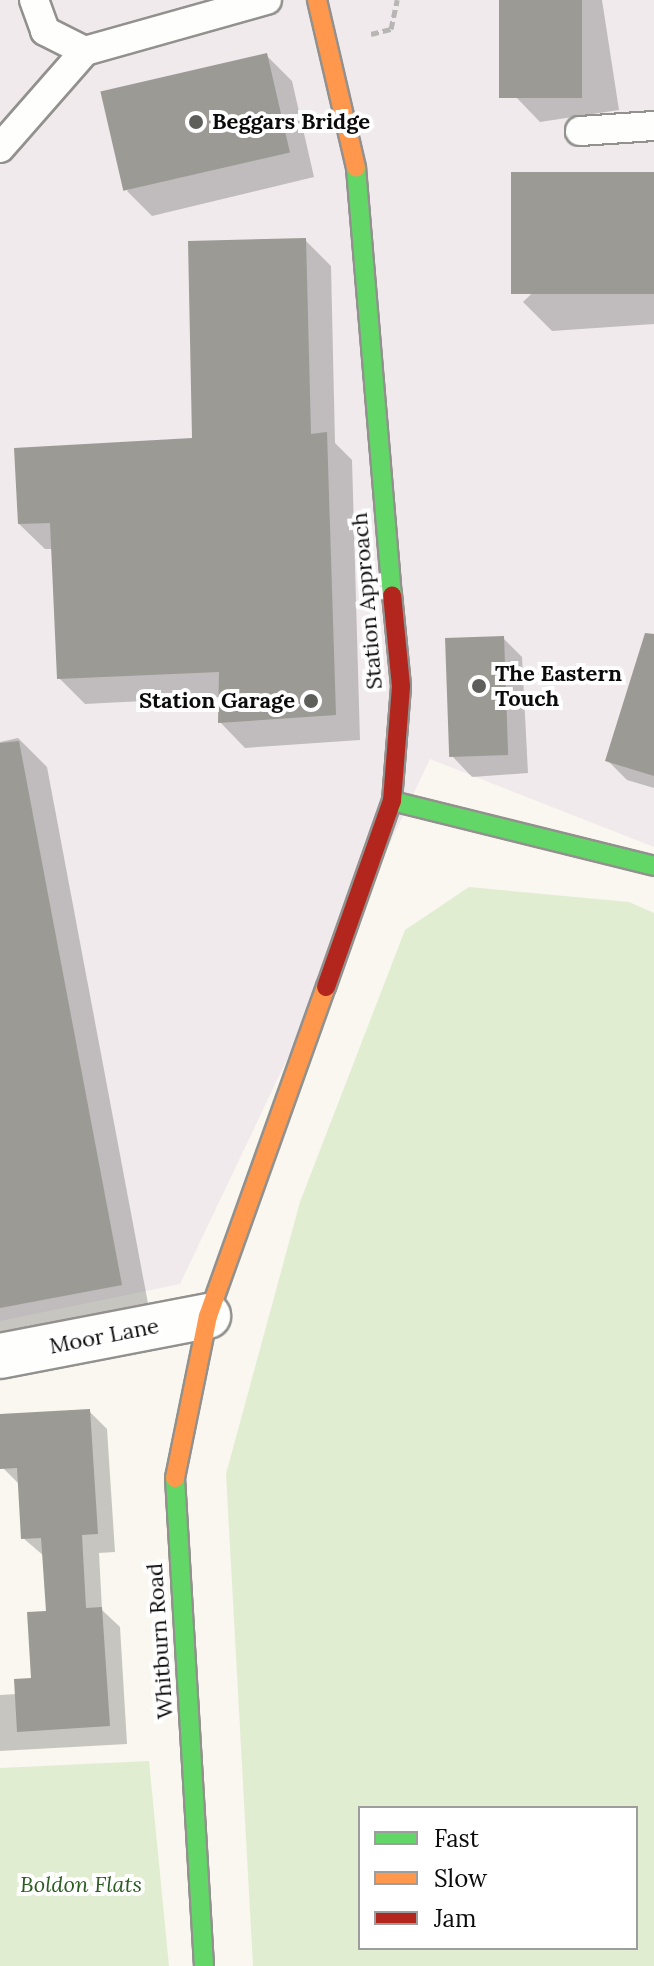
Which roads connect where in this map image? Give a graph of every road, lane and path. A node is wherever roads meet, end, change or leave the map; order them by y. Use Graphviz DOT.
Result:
graph roads {
  1 [pos="34,0"];
  2 [pos="267,0"];
  3 [pos="317,0"];
  4 [pos="85,51"];
  5 [pos="654,126"];
  6 [pos="580,131"];
  7 [pos="0,148"];
  8 [pos="392,801"];
  9 [pos="654,866"];
  10 [pos="208,1316"];
  11 [pos="0,1356"];
  12 [pos="204,1966"];
  1 -- 4 [label="lane"];
  2 -- 4 [label="lane"];
  3 -- 8 [label="main road, Station Approach"];
  4 -- 7 [label="lane"];
  5 -- 6 [label="lane"];
  8 -- 9 [label="main road"];
  8 -- 10 [label="main road, Station Approach"];
  10 -- 11 [label="street, Moor Lane"];
  10 -- 12 [label="main road, Whitburn Road"];
}
